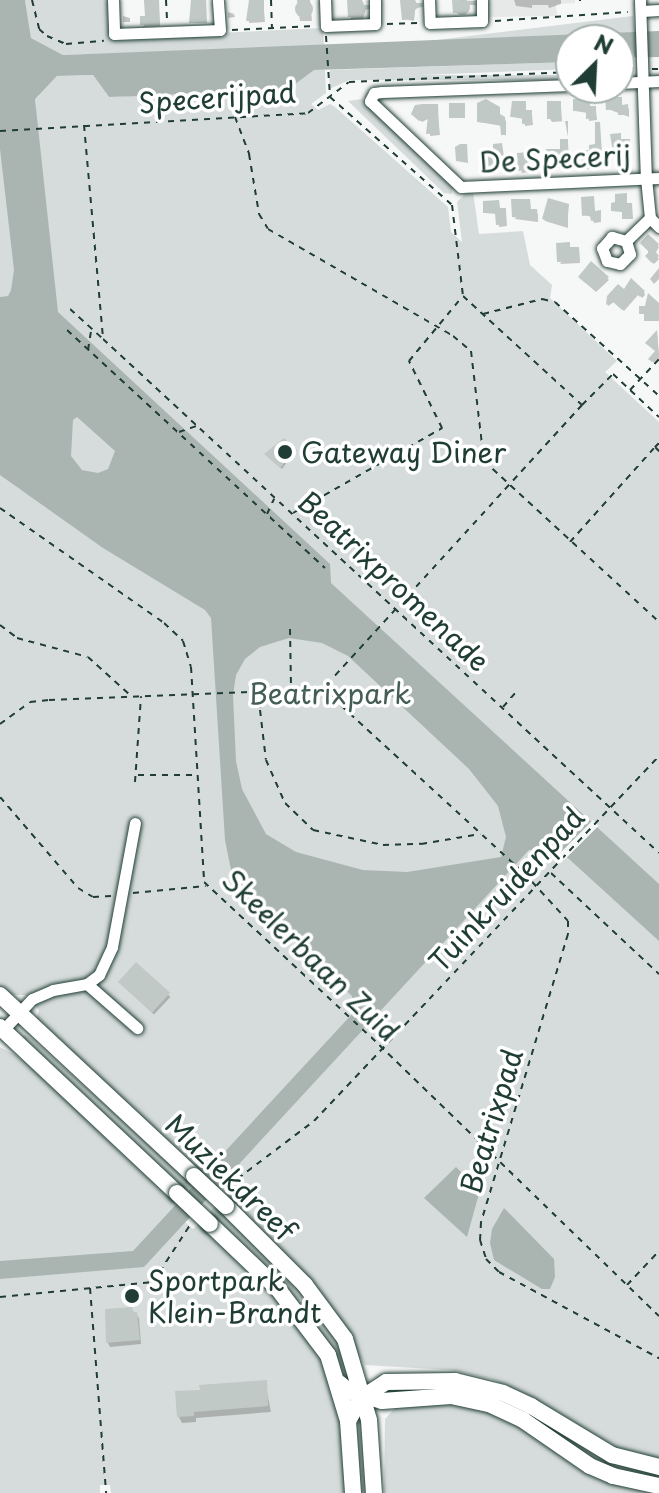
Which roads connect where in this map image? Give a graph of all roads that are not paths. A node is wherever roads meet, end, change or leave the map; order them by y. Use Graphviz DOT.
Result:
graph roads {
  1 [pos="113,0"];
  2 [pos="218,0"];
  3 [pos="325,0"];
  4 [pos="375,0"];
  5 [pos="429,0"];
  6 [pos="482,0"];
  7 [pos="641,6"];
  8 [pos="659,10"];
  9 [pos="659,81"];
  10 [pos="635,82"];
  11 [pos="642,82"];
  12 [pos="555,86"];
  13 [pos="646,178"];
  14 [pos="659,178"];
  15 [pos="654,223"];
  16 [pos="626,241"];
  17 [pos="135,823"];
  18 [pos="87,984"];
  19 [pos="0,995"];
  20 [pos="18,1014"];
  21 [pos="137,1028"];
  22 [pos="1,1029"];
  23 [pos="356,1366"];
  24 [pos="386,1382"];
  25 [pos="339,1383"];
  26 [pos="363,1396"];
  27 [pos="390,1402"];
  28 [pos="348,1421"];
  29 [pos="371,1432"];
  30 [pos="656,1466"];
  31 [pos="655,1486"];
  32 [pos="353,1493"];
  33 [pos="374,1493"];
  1 -- 2 [label="street"];
  3 -- 4 [label="street"];
  5 -- 6 [label="street"];
  7 -- 8 [label="street"];
  7 -- 11 [label="street, De Specerij"];
  9 -- 11 [label="street"];
  10 -- 11 [label="street"];
  11 -- 13 [label="street, De Specerij"];
  12 -- 13 [label="street, De Specerij"];
  13 -- 14 [label="street, De Specerij"];
  13 -- 15 [label="street, De Specerij"];
  15 -- 16 [label="street, De Specerij"];
  17 -- 18 [label="street"];
  18 -- 20 [label="street"];
  18 -- 21 [label="street"];
  19 -- 20 [label="main road, Muziekdreef"];
  20 -- 22 [label="street"];
  20 -- 23 [label="main road, Muziekdreef, bridge"];
  22 -- 25 [label="main road, Muziekdreef, bridge"];
  23 -- 24 [label="main road"];
  23 -- 26 [label="main road, Muziekdreef"];
  24 -- 26 [label="main road"];
  24 -- 30 [label="main road"];
  25 -- 26 [label="main road"];
  25 -- 28 [label="main road, Muziekdreef"];
  26 -- 27 [label="main road"];
  26 -- 28 [label="main road"];
  26 -- 29 [label="main road, Muziekdreef"];
  27 -- 29 [label="main road"];
  27 -- 31 [label="main road"];
  28 -- 32 [label="main road, Muziekdreef"];
  29 -- 33 [label="main road, Muziekdreef"];
}
